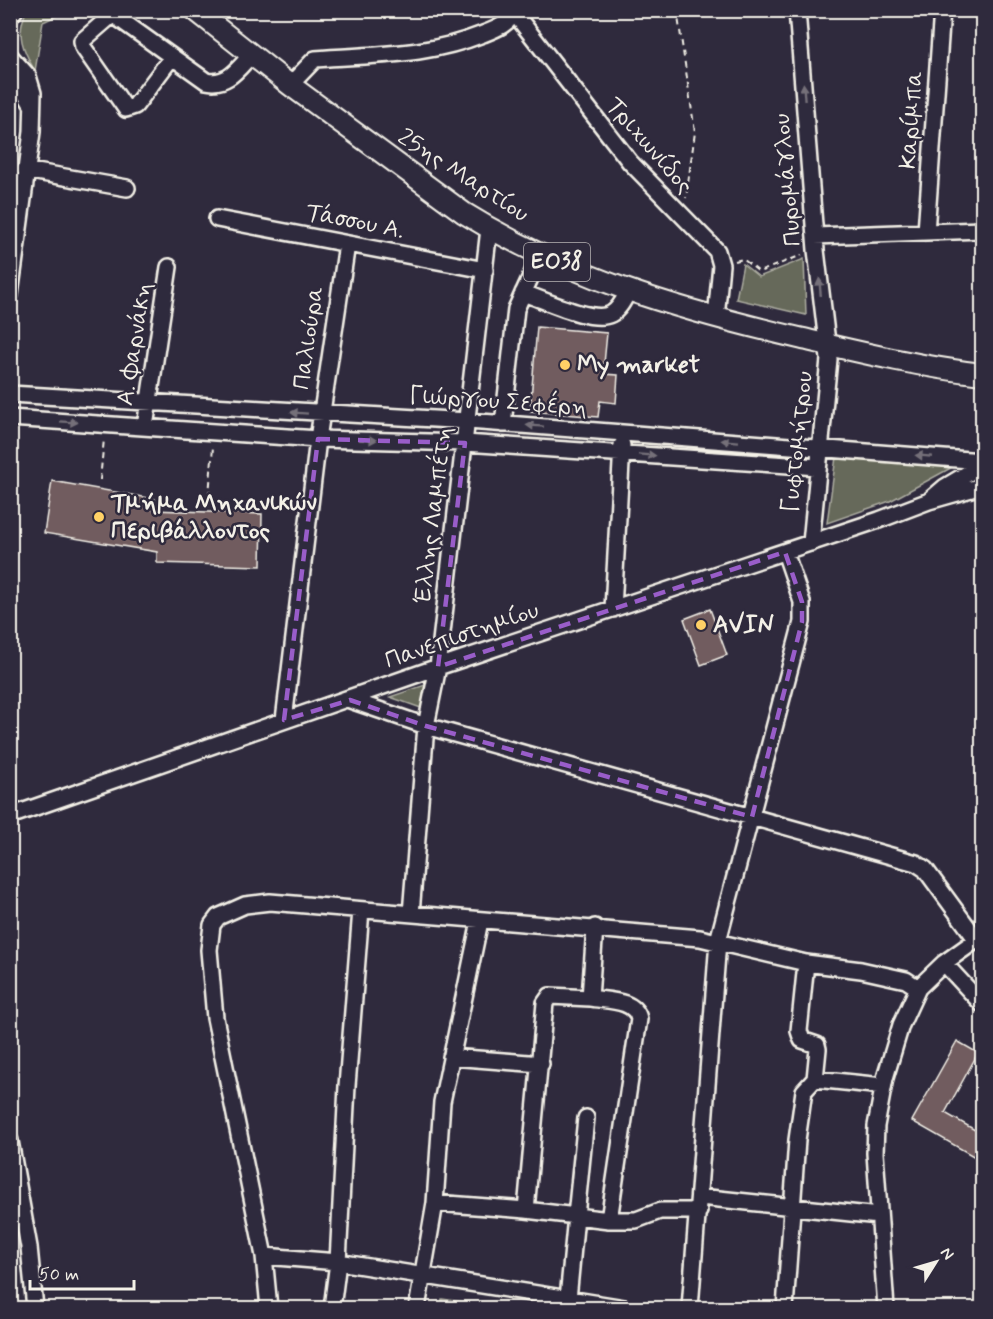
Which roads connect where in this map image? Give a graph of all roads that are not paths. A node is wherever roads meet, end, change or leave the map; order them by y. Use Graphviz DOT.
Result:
graph roads {
  1 [pos="15,10"];
  2 [pos="195,10"];
  3 [pos="797,10"];
  4 [pos="942,10"];
  5 [pos="514,11"];
  6 [pos="10,17"];
  7 [pos="251,55"];
  8 [pos="10,56"];
  9 [pos="172,57"];
  10 [pos="10,76"];
  11 [pos="290,86"];
  12 [pos="32,105"];
  13 [pos="25,170"];
  14 [pos="127,188"];
  15 [pos="217,219"];
  16 [pos="489,229"];
  17 [pos="982,230"];
  18 [pos="926,232"];
  19 [pos="815,243"];
  20 [pos="346,244"];
  21 [pos="541,254"];
  22 [pos="169,267"];
  23 [pos="485,270"];
  24 [pos="628,292"];
  25 [pos="523,293"];
  26 [pos="10,294"];
  27 [pos="716,318"];
  28 [pos="828,345"];
  29 [pos="982,374"];
  30 [pos="10,394"];
  31 [pos="148,402"];
  32 [pos="321,415"];
  33 [pos="10,418"];
  34 [pos="468,421"];
  35 [pos="503,424"];
  36 [pos="145,428"];
  37 [pos="623,433"];
  38 [pos="318,439"];
  39 [pos="465,444"];
  40 [pos="820,448"];
  41 [pos="622,453"];
  42 [pos="982,463"];
  43 [pos="818,467"];
  44 [pos="982,486"];
  45 [pos="929,501"];
  46 [pos="811,543"];
  47 [pos="785,552"];
  48 [pos="613,609"];
  49 [pos="438,667"];
  50 [pos="350,699"];
  51 [pos="284,720"];
  52 [pos="426,726"];
  53 [pos="10,816"];
  54 [pos="752,817"];
  55 [pos="361,910"];
  56 [pos="411,914"];
  57 [pos="480,921"];
  58 [pos="595,927"];
  59 [pos="980,938"];
  60 [pos="718,941"];
  61 [pos="806,963"];
  62 [pos="944,963"];
  63 [pos="918,988"];
  64 [pos="590,998"];
  65 [pos="982,1004"];
  66 [pos="451,1057"];
  67 [pos="541,1064"];
  68 [pos="815,1079"];
  69 [pos="883,1086"];
  70 [pos="586,1118"];
  71 [pos="10,1141"];
  72 [pos="435,1203"];
  73 [pos="700,1204"];
  74 [pos="793,1208"];
  75 [pos="526,1210"];
  76 [pos="576,1216"];
  77 [pos="879,1216"];
  78 [pos="609,1220"];
  79 [pos="264,1256"];
  80 [pos="338,1262"];
  81 [pos="422,1276"];
  82 [pos="568,1299"];
  83 [pos="35,1308"];
  84 [pos="269,1308"];
  85 [pos="332,1308"];
  86 [pos="417,1308"];
  87 [pos="624,1308"];
  88 [pos="690,1308"];
  89 [pos="785,1308"];
  90 [pos="886,1308"];
  1 -- 6 [label="street"];
  2 -- 7 [label="main road, 25ης Μαρτίου / ΕΟ38"];
  19 -- 3 [label="street, Πυρομάγλου, one-way"];
  4 -- 18 [label="street, Καρίμπα"];
  5 -- 11 [label="street"];
  5 -- 27 [label="street, Τριχωνίδος"];
  7 -- 9 [label="street"];
  7 -- 11 [label="main road, 25ης Μαρτίου / ΕΟ38"];
  8 -- 12 [label="street"];
  9 -- 9 [label="street"];
  10 -- 12 [label="street"];
  11 -- 16 [label="main road, 25ης Μαρτίου / ΕΟ38"];
  12 -- 13 [label="street"];
  13 -- 14 [label="street"];
  13 -- 26 [label="street"];
  15 -- 20 [label="street, Τάσσου Α."];
  16 -- 21 [label="main road, 25ης Μαρτίου / ΕΟ38"];
  16 -- 23 [label="street, Έλλης Λαμπέτη"];
  17 -- 18 [label="street"];
  18 -- 19 [label="street"];
  28 -- 19 [label="street, Πυρομάγλου, one-way"];
  20 -- 23 [label="street, Τάσσου Α."];
  20 -- 32 [label="street, Παλιούρα"];
  21 -- 24 [label="main road, 25ης Μαρτίου / ΕΟ38"];
  21 -- 25 [label="street"];
  22 -- 31 [label="street, Α. Φαρνάκη"];
  23 -- 34 [label="street, Έλλης Λαμπέτη"];
  24 -- 25 [label="street"];
  24 -- 27 [label="main road, 25ης Μαρτίου / ΕΟ38"];
  25 -- 35 [label="street"];
  27 -- 28 [label="main road, 25ης Μαρτίου / ΕΟ38"];
  28 -- 29 [label="main road, 25ης Μαρτίου / ΕΟ38"];
  28 -- 40 [label="street, Γυφτομήτρου"];
  30 -- 31 [label="street, Γιώργου Σεφέρη"];
  32 -- 31 [label="street, Γιώργου Σεφέρη, one-way"];
  31 -- 36 [label="street, Α. Φαρνάκη"];
  32 -- 34 [label="street, Γιώργου Σεφέρη"];
  32 -- 38 [label="street, Παλιούρα"];
  33 -- 36 [label="street, Γιώργου Σεφέρη, one-way"];
  34 -- 35 [label="street, Γιώργου Σεφέρη"];
  34 -- 39 [label="street, Έλλης Λαμπέτη"];
  37 -- 35 [label="street, Γιώργου Σεφέρη, one-way"];
  36 -- 38 [label="street, Γιώργου Σεφέρη"];
  40 -- 37 [label="street, Γιώργου Σεφέρη, one-way"];
  37 -- 41 [label="street"];
  38 -- 39 [label="street, Γιώργου Σεφέρη, one-way"];
  38 -- 51 [label="street, Παλιούρα"];
  39 -- 41 [label="street, Γιώργου Σεφέρη"];
  39 -- 49 [label="street, Έλλης Λαμπέτη"];
  42 -- 40 [label="street, Γιώργου Σεφέρη, one-way"];
  40 -- 43 [label="street, Γυφτομήτρου"];
  41 -- 43 [label="street, Γιώργου Σεφέρη, one-way"];
  41 -- 48 [label="street"];
  42 -- 45 [label="street, Πανεπιστημίου"];
  43 -- 46 [label="street, Γυφτομήτρου"];
  44 -- 45 [label="street, Πανεπιστημίου"];
  45 -- 46 [label="street, Πανεπιστημίου"];
  46 -- 47 [label="street, Πανεπιστημίου"];
  47 -- 48 [label="street, Πανεπιστημίου"];
  47 -- 54 [label="street"];
  48 -- 49 [label="street, Πανεπιστημίου"];
  49 -- 50 [label="street, Πανεπιστημίου"];
  49 -- 52 [label="street, Έλλης Λαμπέτη"];
  50 -- 51 [label="street, Πανεπιστημίου"];
  50 -- 52 [label="street"];
  51 -- 53 [label="street, Πανεπιστημίου"];
  52 -- 54 [label="street"];
  52 -- 56 [label="street, Έλλης Λαμπέτη"];
  54 -- 59 [label="street"];
  54 -- 60 [label="street"];
  55 -- 56 [label="street"];
  55 -- 79 [label="street"];
  55 -- 80 [label="street"];
  56 -- 57 [label="street"];
  57 -- 58 [label="street"];
  57 -- 66 [label="street"];
  58 -- 60 [label="street"];
  58 -- 64 [label="street"];
  59 -- 62 [label="street"];
  60 -- 61 [label="street"];
  60 -- 73 [label="street"];
  61 -- 63 [label="street"];
  61 -- 68 [label="street"];
  62 -- 63 [label="street"];
  62 -- 65 [label="street"];
  63 -- 69 [label="street"];
  64 -- 67 [label="street"];
  64 -- 78 [label="street"];
  66 -- 67 [label="street"];
  66 -- 72 [label="street"];
  67 -- 75 [label="street"];
  68 -- 69 [label="street"];
  68 -- 74 [label="street"];
  69 -- 77 [label="street"];
  70 -- 76 [label="street"];
  71 -- 83 [label="street"];
  72 -- 75 [label="street"];
  72 -- 81 [label="street"];
  73 -- 74 [label="street"];
  73 -- 78 [label="street"];
  73 -- 88 [label="street"];
  74 -- 77 [label="street"];
  74 -- 89 [label="street"];
  75 -- 76 [label="street"];
  76 -- 78 [label="street"];
  76 -- 82 [label="street"];
  77 -- 90 [label="street"];
  79 -- 80 [label="street"];
  79 -- 84 [label="street"];
  80 -- 81 [label="street"];
  80 -- 85 [label="street"];
  81 -- 82 [label="street"];
  81 -- 86 [label="street"];
  82 -- 87 [label="street"];
}
